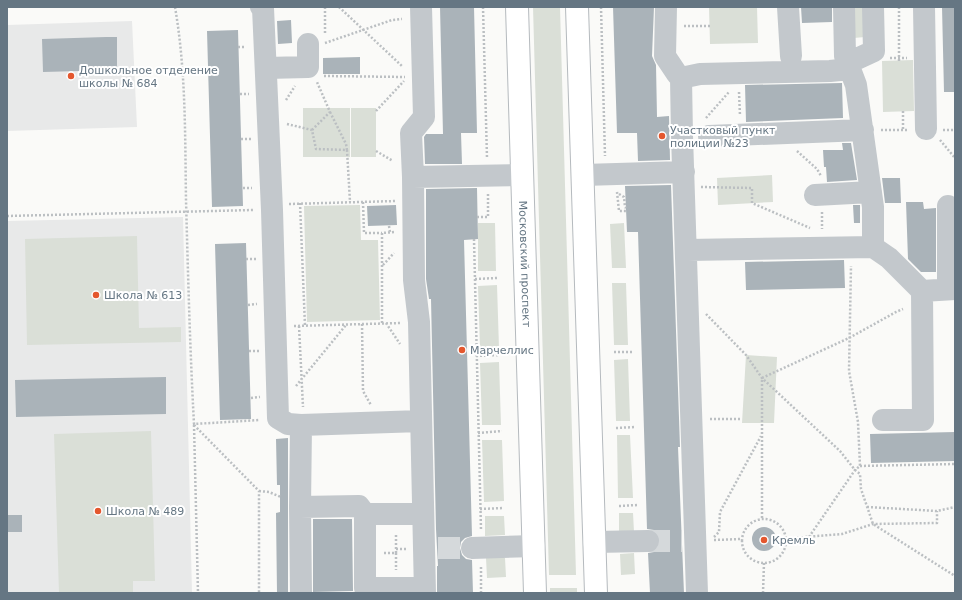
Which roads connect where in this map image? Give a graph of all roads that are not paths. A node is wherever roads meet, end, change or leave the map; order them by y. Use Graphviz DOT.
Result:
graph roads {
  1 [pos="261,7"];
  2 [pos="517,7"];
  3 [pos="577,7"];
  4 [pos="788,7"];
  5 [pos="844,7"];
  6 [pos="873,7"];
  7 [pos="924,7"];
  8 [pos="422,12"];
  9 [pos="666,17"];
  10 [pos="308,44"];
  11 [pos="791,56"];
  12 [pos="849,66"];
  13 [pos="266,68"];
  14 [pos="681,78"];
  15 [pos="706,128"];
  16 [pos="863,130"];
  17 [pos="931,133"];
  18 [pos="522,175"];
  19 [pos="582,175"];
  20 [pos="414,177"];
  21 [pos="684,179"];
  22 [pos="871,192"];
  23 [pos="821,195"];
  24 [pos="948,206"];
  25 [pos="862,247"];
  26 [pos="686,250"];
  27 [pos="951,289"];
  28 [pos="922,297"];
  29 [pos="302,419"];
  30 [pos="883,420"];
  31 [pos="421,421"];
  32 [pos="300,507"];
  33 [pos="365,514"];
  34 [pos="423,514"];
  35 [pos="648,541"];
  36 [pos="594,542"];
  37 [pos="534,546"];
  38 [pos="477,548"];
  39 [pos="425,590"];
  40 [pos="301,593"];
  41 [pos="535,593"];
  42 [pos="596,593"];
  43 [pos="697,593"];
  1 -- 13 [label="street"];
  2 -- 18 [label="main road, Московский проспект"];
  3 -- 19 [label="main road"];
  4 -- 11 [label="street"];
  5 -- 12 [label="street"];
  6 -- 12 [label="street"];
  7 -- 17 [label="street"];
  8 -- 20 [label="street"];
  9 -- 14 [label="street"];
  10 -- 13 [label="street"];
  12 -- 14 [label="street"];
  12 -- 16 [label="street"];
  13 -- 29 [label="street"];
  14 -- 21 [label="street"];
  15 -- 16 [label="street"];
  16 -- 22 [label="street"];
  18 -- 20 [label="street"];
  18 -- 37 [label="main road, Московский проспект"];
  19 -- 21 [label="street"];
  19 -- 36 [label="main road"];
  20 -- 31 [label="street"];
  21 -- 26 [label="street"];
  22 -- 23 [label="street"];
  22 -- 25 [label="street"];
  24 -- 27 [label="street"];
  25 -- 26 [label="street"];
  25 -- 28 [label="street"];
  26 -- 43 [label="street"];
  27 -- 28 [label="street"];
  28 -- 30 [label="street"];
  29 -- 31 [label="street"];
  29 -- 32 [label="street"];
  31 -- 34 [label="street"];
  32 -- 33 [label="street"];
  32 -- 40 [label="street"];
  33 -- 34 [label="street"];
  33 -- 39 [label="street"];
  34 -- 39 [label="street"];
  35 -- 36 [label="street"];
  36 -- 42 [label="main road"];
  37 -- 38 [label="street"];
  37 -- 41 [label="main road, Московский проспект"];
}
